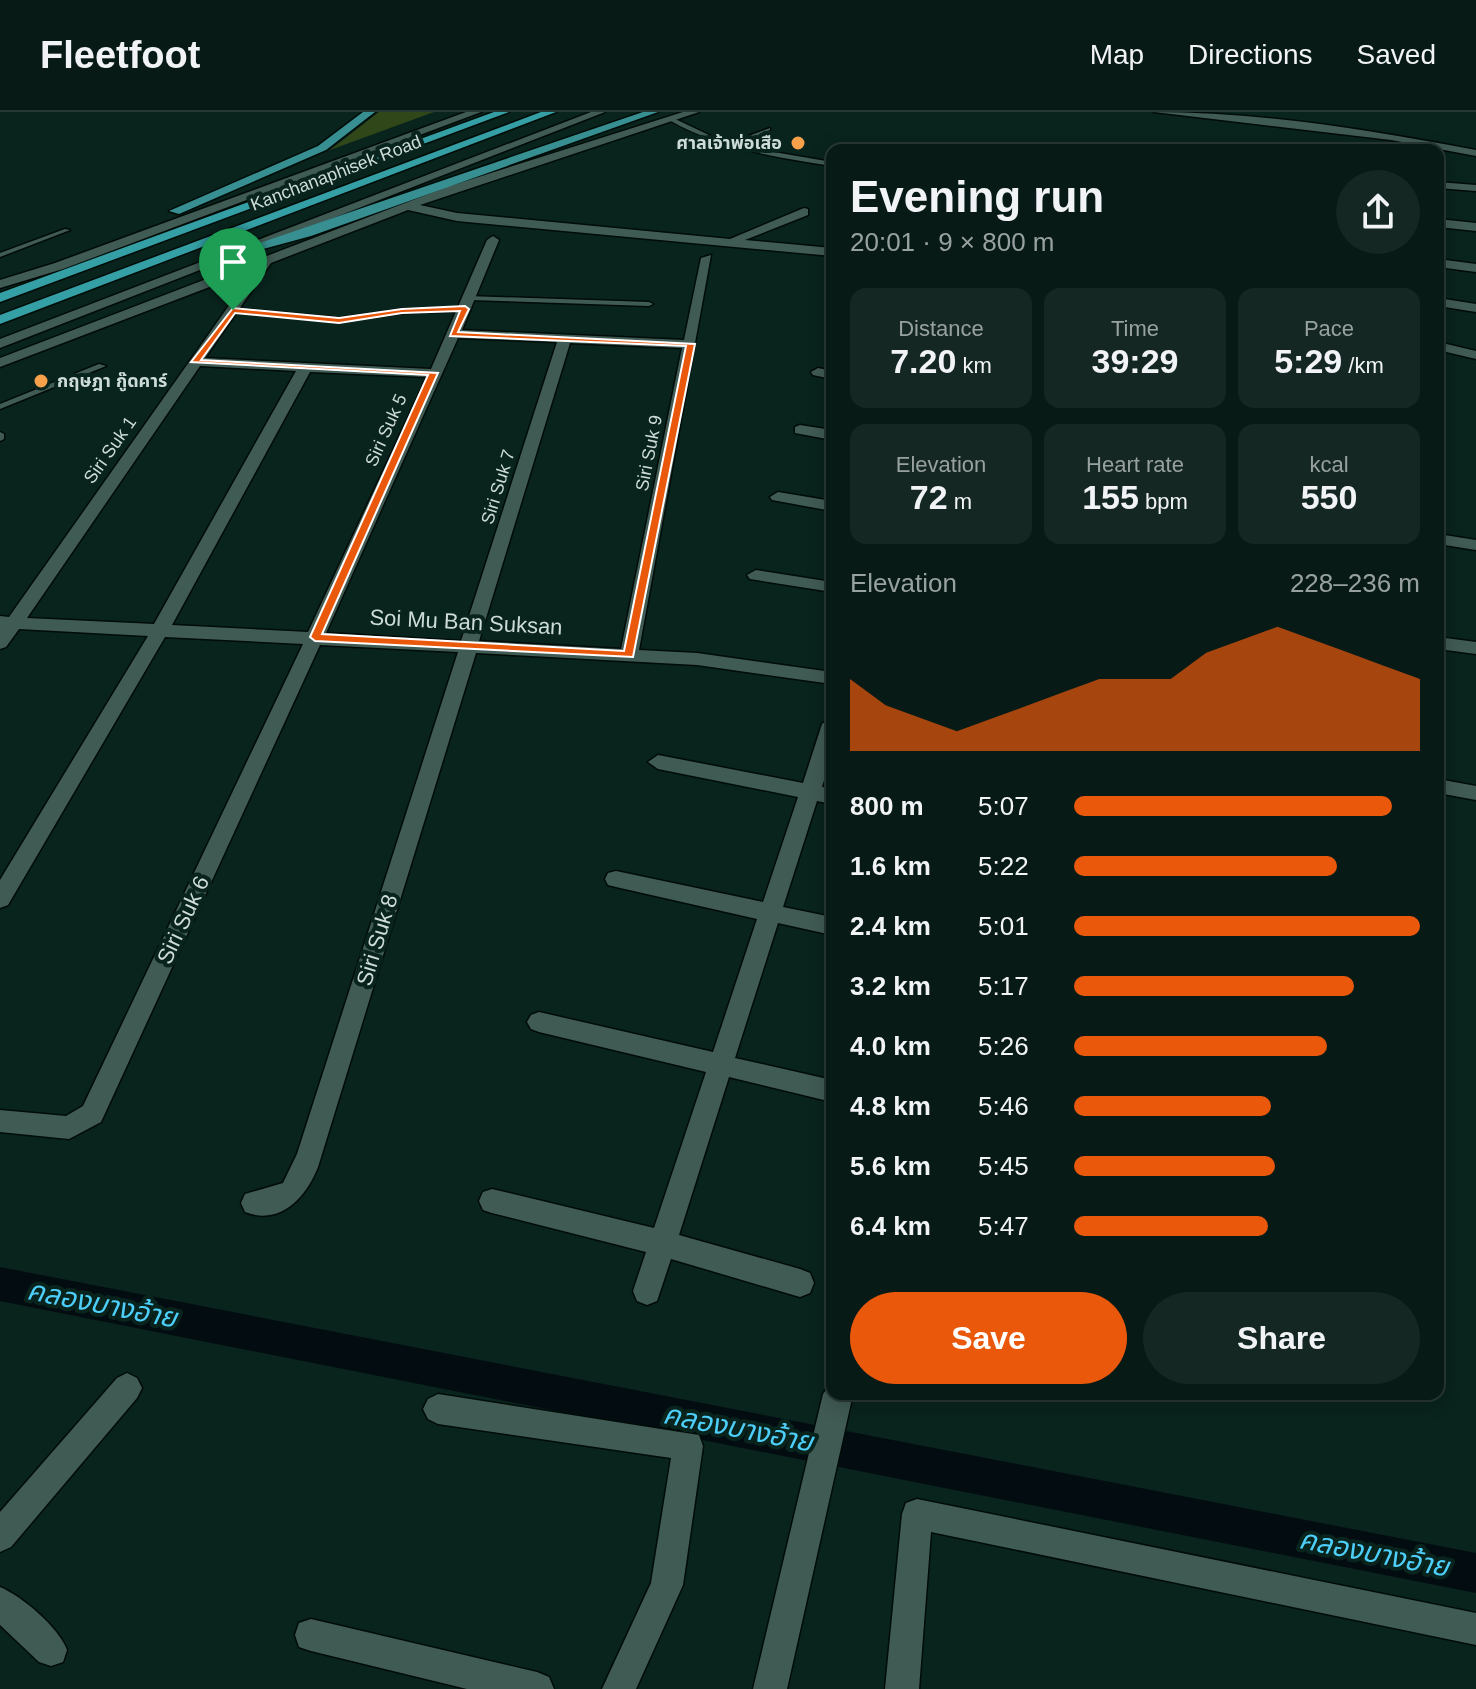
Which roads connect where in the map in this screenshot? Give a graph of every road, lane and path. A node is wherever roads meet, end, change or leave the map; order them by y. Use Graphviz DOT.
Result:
graph roads {
  1 [pos="370,112"];
  2 [pos="454,112"];
  3 [pos="476,112"];
  4 [pos="504,112"];
  5 [pos="551,112"];
  6 [pos="576,112"];
  7 [pos="600,112"];
  8 [pos="653,112"];
  9 [pos="694,112"];
  10 [pos="1159,112"];
  11 [pos="1236,115"];
  12 [pos="671,119"];
  13 [pos="768,129"];
  14 [pos="1428,144"];
  15 [pos="1444,147"];
  16 [pos="742,148"];
  17 [pos="1476,153"];
  18 [pos="826,163"];
  19 [pos="1444,185"];
  20 [pos="1476,188"];
  21 [pos="407,206"];
  22 [pos="175,211"];
  23 [pos="804,212"];
  24 [pos="1444,224"];
  25 [pos="1476,227"];
  26 [pos="67,230"];
  27 [pos="493,240"];
  28 [pos="732,243"];
  29 [pos="248,249"];
  30 [pos="826,251"];
  31 [pos="0,255"];
  32 [pos="707,258"];
  33 [pos="266,261"];
  34 [pos="1444,264"];
  35 [pos="1476,268"];
  36 [pos="0,276"];
  37 [pos="0,284"];
  38 [pos="0,298"];
  39 [pos="467,303"];
  40 [pos="1444,303"];
  41 [pos="649,304"];
  42 [pos="1476,308"];
  43 [pos="233,310"];
  44 [pos="0,320"];
  45 [pos="453,334"];
  46 [pos="565,338"];
  47 [pos="0,342"];
  48 [pos="691,344"];
  49 [pos="1444,347"];
  50 [pos="1476,355"];
  51 [pos="195,362"];
  52 [pos="0,363"];
  53 [pos="102,366"];
  54 [pos="305,367"];
  55 [pos="433,373"];
  56 [pos="0,407"];
  57 [pos="800,430"];
  58 [pos="826,434"];
  59 [pos="778,497"];
  60 [pos="826,505"];
  61 [pos="1444,540"];
  62 [pos="1476,545"];
  63 [pos="756,575"];
  64 [pos="826,586"];
  65 [pos="7,623"];
  66 [pos="160,630"];
  67 [pos="315,637"];
  68 [pos="0,643"];
  69 [pos="1444,644"];
  70 [pos="469,647"];
  71 [pos="1476,648"];
  72 [pos="629,655"];
  73 [pos="826,677"];
  74 [pos="826,759"];
  75 [pos="658,762"];
  76 [pos="1444,787"];
  77 [pos="1476,793"];
  78 [pos="820,794"];
  79 [pos="616,879"];
  80 [pos="0,899"];
  81 [pos="769,914"];
  82 [pos="826,925"];
  83 [pos="539,1022"];
  84 [pos="721,1063"];
  85 [pos="826,1089"];
  86 [pos="0,1121"];
  87 [pos="492,1201"];
  88 [pos="254,1203"];
  89 [pos="662,1243"];
  90 [pos="800,1283"];
  91 [pos="647,1291"];
  92 [pos="127,1388"];
  93 [pos="837,1400"];
  94 [pos="438,1409"];
  95 [pos="0,1536"];
  96 [pos="0,1603"];
  97 [pos="1476,1629"];
  98 [pos="311,1635"];
  99 [pos="51,1650"];
  100 [pos="537,1689"];
  101 [pos="619,1689"];
  102 [pos="770,1689"];
  103 [pos="902,1689"];
  1 -- 22 [label="main road"];
  2 -- 22 [label="street"];
  3 -- 37 [label="street"];
  4 -- 38 [label="highway, Kanchanaphisek Road"];
  5 -- 44 [label="highway, Kanchanaphisek Road"];
  6 -- 47 [label="street"];
  7 -- 29 [label="street"];
  8 -- 29 [label="main road"];
  9 -- 12 [label="street"];
  10 -- 11 [label="street"];
  11 -- 14 [label="street"];
  12 -- 16 [label="lane"];
  12 -- 21 [label="street"];
  13 -- 16 [label="lane"];
  15 -- 17 [label="street"];
  16 -- 18 [label="lane"];
  19 -- 20 [label="street"];
  21 -- 28 [label="street"];
  21 -- 33 [label="street"];
  22 -- 36 [label="street"];
  23 -- 28 [label="street"];
  24 -- 25 [label="street"];
  26 -- 31 [label="lane"];
  27 -- 39 [label="street, Siri Suk 5"];
  28 -- 30 [label="street"];
  29 -- 47 [label="street"];
  32 -- 48 [label="street, Siri Suk 9"];
  33 -- 43 [label="street, Siri Suk 1"];
  33 -- 52 [label="street"];
  34 -- 35 [label="street"];
  39 -- 41 [label="lane"];
  39 -- 43 [label="lane"];
  39 -- 45 [label="street, Siri Suk 5"];
  40 -- 42 [label="street"];
  43 -- 51 [label="street, Siri Suk 1"];
  45 -- 46 [label="street"];
  45 -- 55 [label="street, Siri Suk 5"];
  46 -- 48 [label="street"];
  46 -- 70 [label="street, Siri Suk 7"];
  48 -- 72 [label="street, Siri Suk 9"];
  49 -- 50 [label="street"];
  51 -- 54 [label="street"];
  51 -- 65 [label="street, Siri Suk 1"];
  53 -- 56 [label="lane"];
  54 -- 55 [label="street"];
  54 -- 66 [label="street"];
  55 -- 67 [label="street, Siri Suk 5"];
  57 -- 58 [label="street"];
  59 -- 60 [label="street"];
  61 -- 62 [label="street"];
  63 -- 64 [label="street"];
  65 -- 66 [label="street, Soi Mu Ban Suksan"];
  65 -- 68 [label="street, Siri Suk 1"];
  66 -- 67 [label="street, Soi Mu Ban Suksan"];
  66 -- 80 [label="street"];
  67 -- 70 [label="street, Soi Mu Ban Suksan"];
  67 -- 86 [label="street, Siri Suk 6"];
  69 -- 71 [label="street"];
  70 -- 72 [label="street, Soi Mu Ban Suksan"];
  70 -- 88 [label="street, Siri Suk 8"];
  72 -- 73 [label="street, Soi Mu Ban Suksan"];
  74 -- 78 [label="street"];
  75 -- 78 [label="street"];
  76 -- 77 [label="street"];
  78 -- 81 [label="street"];
  79 -- 81 [label="street"];
  81 -- 82 [label="street"];
  81 -- 84 [label="street"];
  83 -- 84 [label="street"];
  84 -- 85 [label="street"];
  84 -- 89 [label="street"];
  87 -- 89 [label="street"];
  89 -- 90 [label="street"];
  89 -- 91 [label="street"];
  92 -- 95 [label="street"];
  93 -- 102 [label="street"];
  94 -- 101 [label="street"];
  96 -- 99 [label="street"];
  97 -- 103 [label="street"];
  98 -- 100 [label="street"];
}
